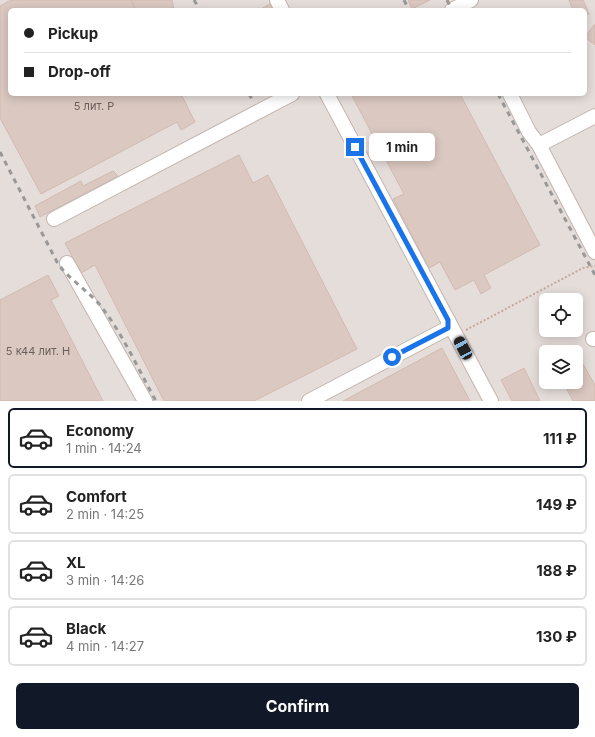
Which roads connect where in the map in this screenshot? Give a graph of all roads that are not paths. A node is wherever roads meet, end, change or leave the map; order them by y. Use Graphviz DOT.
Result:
graph roads {
  1 [pos="288,96"];
  2 [pos="328,96"];
  3 [pos="511,96"];
  4 [pos="595,116"];
  5 [pos="539,145"];
  6 [pos="54,219"];
  7 [pos="595,252"];
  8 [pos="66,263"];
  9 [pos="448,320"];
  10 [pos="145,401"];
  11 [pos="309,401"];
  12 [pos="491,401"];
  1 -- 6 [label="lane"];
  2 -- 9 [label="lane"];
  3 -- 5 [label="lane"];
  4 -- 5 [label="lane"];
  5 -- 7 [label="lane"];
  8 -- 10 [label="lane"];
  9 -- 11 [label="lane"];
  9 -- 12 [label="lane"];
}
